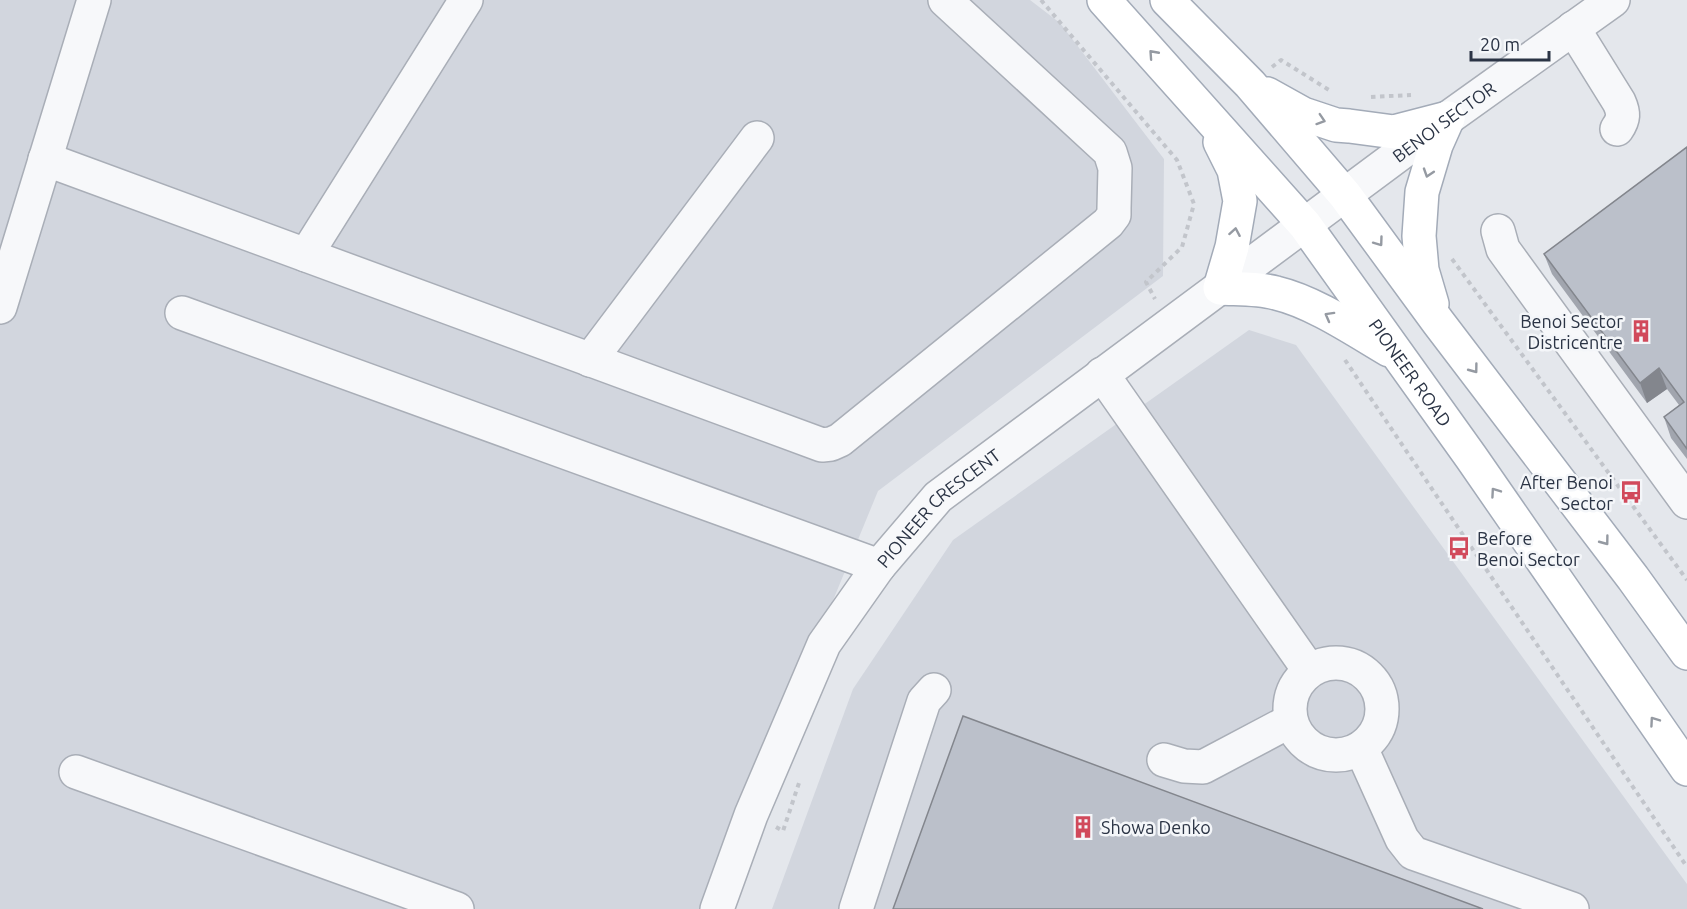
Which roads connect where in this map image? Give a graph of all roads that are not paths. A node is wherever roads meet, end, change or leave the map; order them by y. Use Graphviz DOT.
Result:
graph roads {
  1 [pos="94,0"];
  2 [pos="465,0"];
  3 [pos="945,0"];
  4 [pos="1104,0"];
  5 [pos="1167,0"];
  6 [pos="1613,0"];
  7 [pos="1573,28"];
  8 [pos="1250,84"];
  9 [pos="1192,98"];
  10 [pos="1448,118"];
  11 [pos="1617,129"];
  12 [pos="757,138"];
  13 [pos="45,159"];
  14 [pos="1345,195"];
  15 [pos="1305,225"];
  16 [pos="1498,231"];
  17 [pos="306,255"];
  18 [pos="1220,288"];
  19 [pos="0,307"];
  20 [pos="182,313"];
  21 [pos="1438,322"];
  22 [pos="1398,355"];
  23 [pos="590,360"];
  24 [pos="1102,374"];
  25 [pos="1687,502"];
  26 [pos="879,566"];
  27 [pos="1687,653"];
  28 [pos="1309,670"];
  29 [pos="934,690"];
  30 [pos="1290,721"];
  31 [pos="1361,748"];
  32 [pos="1164,760"];
  33 [pos="1687,769"];
  34 [pos="76,772"];
  35 [pos="457,909"];
  36 [pos="717,909"];
  37 [pos="856,909"];
  38 [pos="1572,909"];
  1 -- 13 [label="street"];
  2 -- 17 [label="street"];
  3 -- 23 [label="street"];
  9 -- 4 [label="main road, PIONEER ROAD, one-way"];
  5 -- 8 [label="main road"];
  6 -- 7 [label="street, BENOI SECTOR"];
  7 -- 10 [label="street, BENOI SECTOR"];
  7 -- 11 [label="street"];
  8 -- 10 [label="main road, one-way"];
  8 -- 14 [label="main road"];
  9 -- 15 [label="main road, PIONEER ROAD"];
  18 -- 9 [label="main road, one-way"];
  10 -- 14 [label="street, BENOI SECTOR"];
  10 -- 21 [label="main road, one-way"];
  12 -- 23 [label="street"];
  13 -- 17 [label="street"];
  13 -- 19 [label="street"];
  14 -- 15 [label="street, BENOI SECTOR"];
  14 -- 21 [label="main road, one-way"];
  15 -- 18 [label="street, PIONEER CRESCENT"];
  15 -- 22 [label="main road, PIONEER ROAD"];
  16 -- 25 [label="street"];
  17 -- 23 [label="street"];
  22 -- 18 [label="main road, one-way"];
  18 -- 24 [label="street, PIONEER CRESCENT"];
  20 -- 26 [label="street"];
  21 -- 27 [label="main road, one-way"];
  33 -- 22 [label="main road, PIONEER ROAD, one-way"];
  24 -- 26 [label="street, PIONEER CRESCENT"];
  24 -- 28 [label="street"];
  26 -- 36 [label="street, PIONEER CRESCENT"];
  28 -- 30 [label="street"];
  28 -- 31 [label="street"];
  29 -- 37 [label="street"];
  30 -- 31 [label="street"];
  30 -- 32 [label="street"];
  31 -- 38 [label="street"];
  34 -- 35 [label="street"];
}
